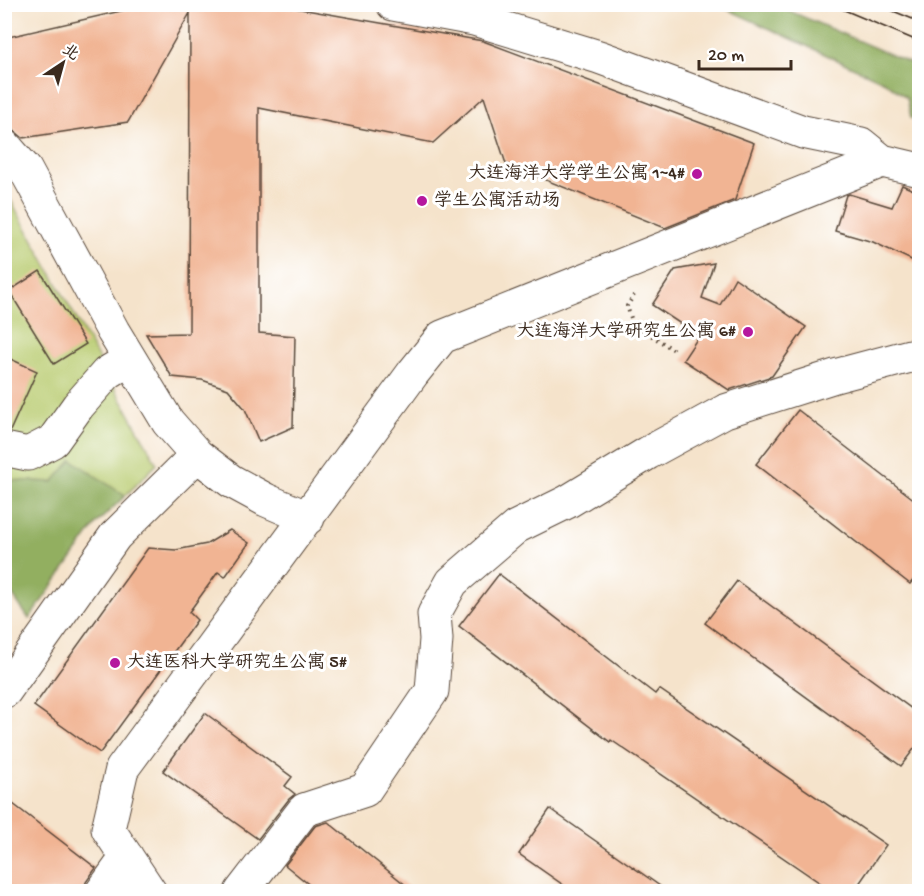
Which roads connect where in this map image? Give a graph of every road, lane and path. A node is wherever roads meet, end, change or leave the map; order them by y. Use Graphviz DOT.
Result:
graph roads {
  1 [pos="393,4"];
  2 [pos="4,145"];
  3 [pos="882,161"];
  4 [pos="920,170"];
  5 [pos="636,292"];
  6 [pos="674,350"];
  7 [pos="920,356"];
  8 [pos="130,358"];
  9 [pos="4,449"];
  10 [pos="197,455"];
  11 [pos="308,518"];
  12 [pos="5,691"];
  13 [pos="127,857"];
  14 [pos="102,891"];
  15 [pos="150,891"];
  16 [pos="241,891"];
  1 -- 3 [label="street"];
  2 -- 8 [label="street"];
  3 -- 4 [label="street"];
  3 -- 11 [label="street"];
  5 -- 6 [label="path"];
  7 -- 16 [label="street"];
  8 -- 9 [label="street"];
  8 -- 10 [label="street"];
  10 -- 11 [label="street"];
  10 -- 12 [label="street"];
  11 -- 13 [label="street"];
  13 -- 14 [label="street"];
  13 -- 15 [label="street"];
}
